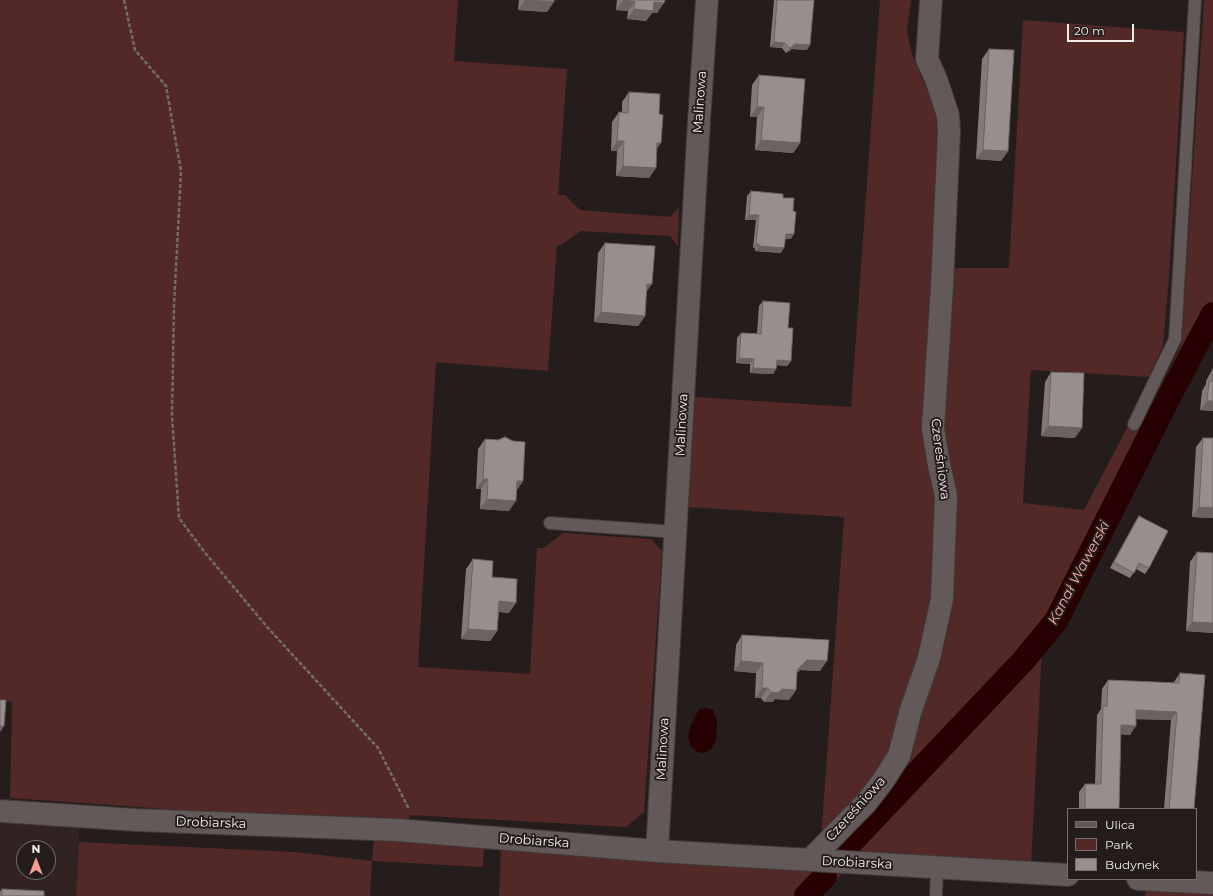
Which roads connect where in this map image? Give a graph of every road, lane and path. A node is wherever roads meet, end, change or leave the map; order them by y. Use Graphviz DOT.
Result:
graph roads {
  1 [pos="124,0"];
  2 [pos="707,0"];
  3 [pos="930,0"];
  4 [pos="1195,0"];
  5 [pos="1134,424"];
  6 [pos="550,523"];
  7 [pos="676,532"];
  8 [pos="0,811"];
  9 [pos="421,832"];
  10 [pos="657,851"];
  11 [pos="810,860"];
  12 [pos="937,867"];
  13 [pos="1067,875"];
  14 [pos="1157,880"];
  15 [pos="1213,883"];
  16 [pos="936,896"];
  1 -- 9 [label="path"];
  2 -- 7 [label="street, Malinowa"];
  3 -- 11 [label="street, Czereśniowa"];
  4 -- 5 [label="lane"];
  6 -- 7 [label="lane"];
  7 -- 10 [label="street, Malinowa"];
  8 -- 9 [label="street, Drobiarska"];
  9 -- 10 [label="street, Drobiarska"];
  10 -- 11 [label="street, Drobiarska"];
  11 -- 12 [label="street, Drobiarska"];
  12 -- 13 [label="street, Drobiarska"];
  12 -- 16 [label="lane"];
  14 -- 15 [label="street"];
}
